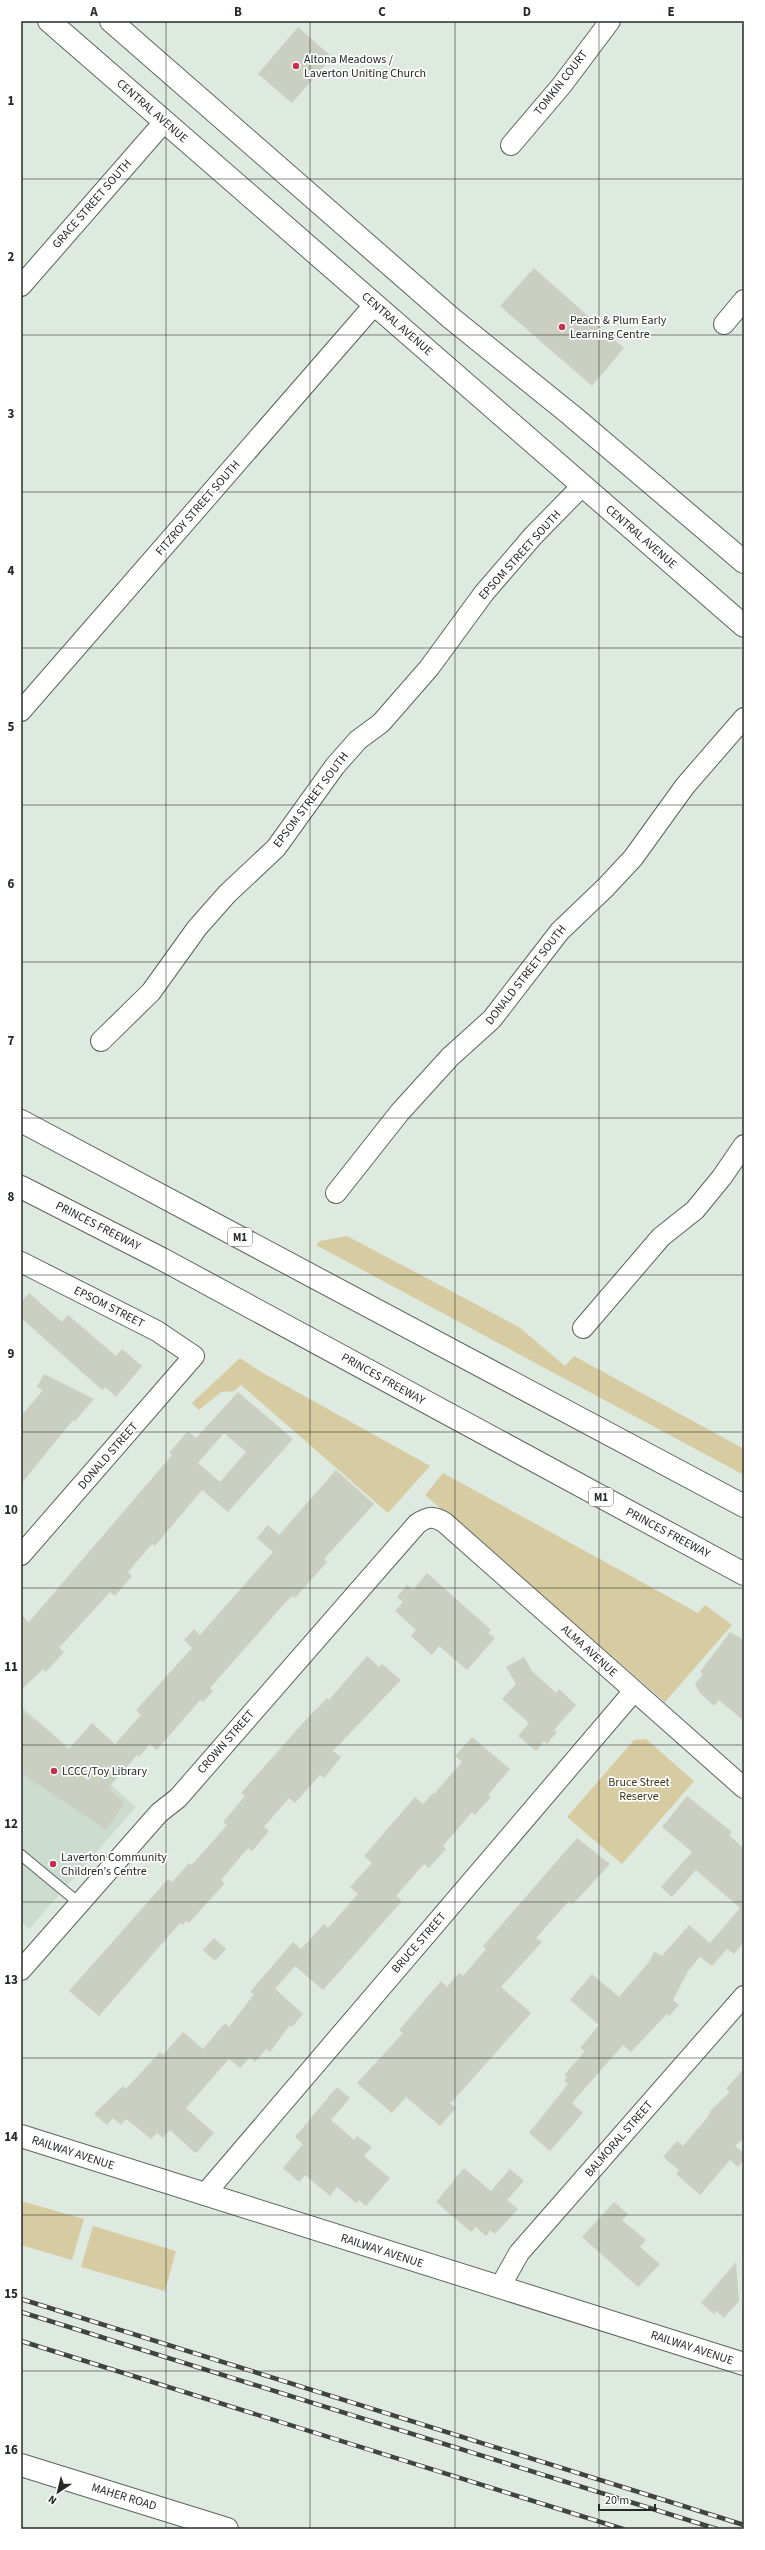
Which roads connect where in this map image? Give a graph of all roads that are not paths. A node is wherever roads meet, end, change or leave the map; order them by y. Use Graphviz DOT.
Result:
graph roads {
  1 [pos="49,21"];
  2 [pos="111,21"];
  3 [pos="610,21"];
  4 [pos="164,122"];
  5 [pos="511,145"];
  6 [pos="21,286"];
  7 [pos="744,300"];
  8 [pos="375,304"];
  9 [pos="724,324"];
  10 [pos="582,486"];
  11 [pos="744,562"];
  12 [pos="744,626"];
  13 [pos="21,711"];
  14 [pos="744,718"];
  15 [pos="101,1041"];
  16 [pos="21,1121"];
  17 [pos="744,1144"];
  18 [pos="21,1187"];
  19 [pos="336,1193"];
  20 [pos="21,1201"];
  21 [pos="162,1259"];
  22 [pos="21,1262"];
  23 [pos="582,1328"];
  24 [pos="194,1356"];
  25 [pos="744,1506"];
  26 [pos="432,1517"];
  27 [pos="645,1521"];
  28 [pos="21,1555"];
  29 [pos="744,1574"];
  30 [pos="744,1580"];
  31 [pos="634,1691"];
  32 [pos="744,1788"];
  33 [pos="21,1855"];
  34 [pos="79,1903"];
  35 [pos="21,1970"];
  36 [pos="744,1996"];
  37 [pos="21,2136"];
  38 [pos="204,2195"];
  39 [pos="500,2287"];
  40 [pos="744,2364"];
  41 [pos="21,2465"];
  42 [pos="227,2529"];
  1 -- 4 [label="main road, CENTRAL AVENUE"];
  2 -- 11 [label="main road"];
  3 -- 5 [label="street, TOMKIN COURT"];
  4 -- 6 [label="street, GRACE STREET SOUTH"];
  4 -- 8 [label="main road, CENTRAL AVENUE"];
  7 -- 9 [label="street"];
  8 -- 10 [label="main road, CENTRAL AVENUE"];
  8 -- 13 [label="street, FITZROY STREET SOUTH"];
  10 -- 12 [label="main road, CENTRAL AVENUE"];
  10 -- 15 [label="street, EPSOM STREET SOUTH"];
  14 -- 19 [label="street, DONALD STREET SOUTH"];
  16 -- 25 [label="main road, M1"];
  17 -- 23 [label="street"];
  18 -- 21 [label="main road, PRINCES FREEWAY / M1"];
  20 -- 21 [label="main road"];
  21 -- 27 [label="main road, PRINCES FREEWAY / M1"];
  22 -- 24 [label="street, EPSOM STREET"];
  24 -- 28 [label="street, DONALD STREET"];
  26 -- 31 [label="street, ALMA AVENUE"];
  26 -- 34 [label="street, CROWN STREET"];
  27 -- 29 [label="main road, PRINCES FREEWAY / M1"];
  27 -- 30 [label="main road"];
  31 -- 32 [label="street, ALMA AVENUE"];
  31 -- 38 [label="street, BRUCE STREET"];
  33 -- 34 [label="lane"];
  34 -- 35 [label="street, CROWN STREET"];
  36 -- 39 [label="street, BALMORAL STREET"];
  37 -- 38 [label="main road, RAILWAY AVENUE"];
  38 -- 39 [label="main road, RAILWAY AVENUE"];
  39 -- 40 [label="main road, RAILWAY AVENUE"];
  41 -- 42 [label="main road, MAHER ROAD"];
}
